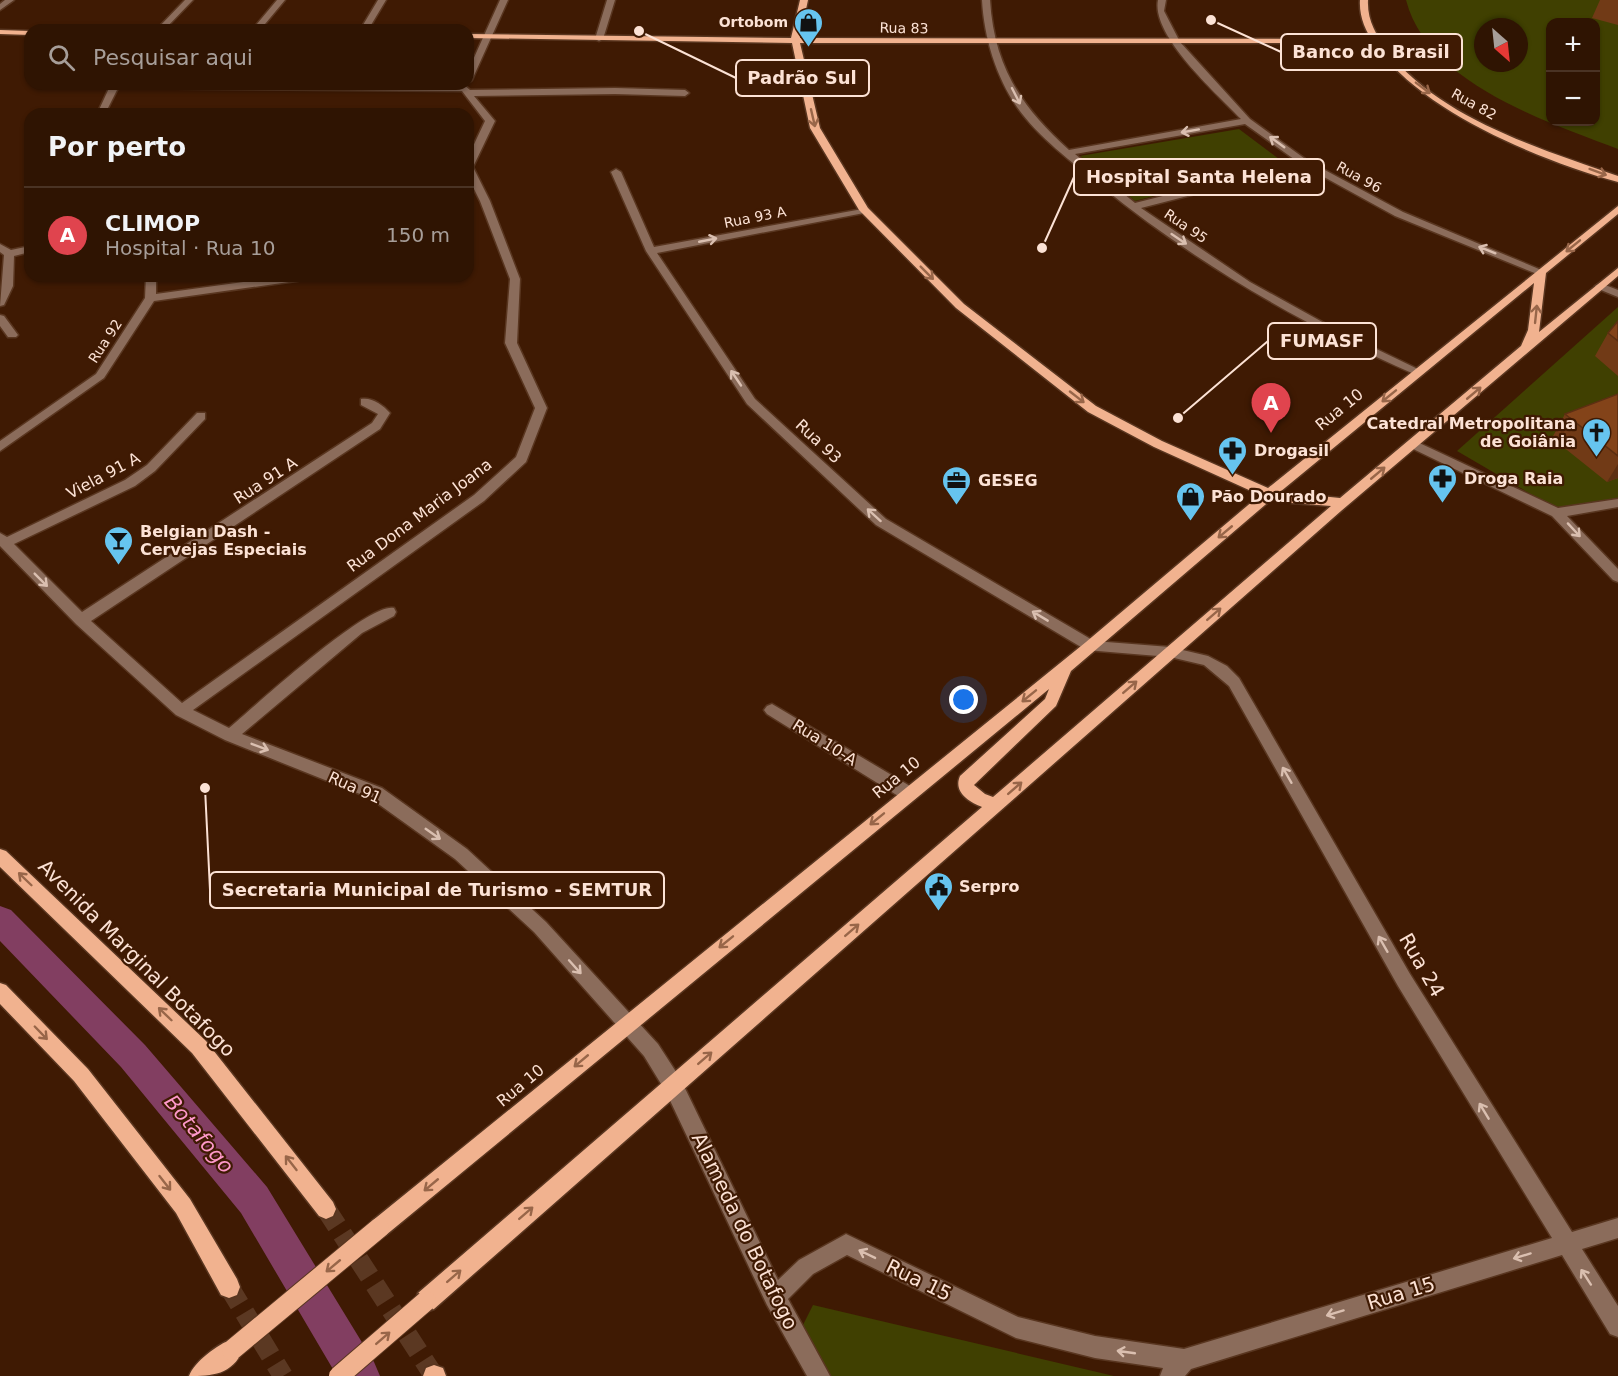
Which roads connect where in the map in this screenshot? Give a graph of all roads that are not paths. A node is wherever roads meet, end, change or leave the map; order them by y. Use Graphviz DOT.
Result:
graph roads {
  1 [pos="10,0"];
  2 [pos="189,0"];
  3 [pos="281,0"];
  4 [pos="382,0"];
  5 [pos="504,0"];
  6 [pos="611,0"];
  7 [pos="804,0"];
  8 [pos="986,0"];
  9 [pos="1162,0"];
  10 [pos="1364,0"];
  11 [pos="0,8"];
  12 [pos="166,24"];
  13 [pos="261,24"];
  14 [pos="368,24"];
  15 [pos="0,32"];
  16 [pos="24,33"];
  17 [pos="1372,33"];
  18 [pos="474,36"];
  19 [pos="486,36"];
  20 [pos="599,39"];
  21 [pos="795,40"];
  22 [pos="1340,41"];
  23 [pos="994,42"];
  24 [pos="1176,43"];
  25 [pos="1381,48"];
  26 [pos="474,68"];
  27 [pos="474,86"];
  28 [pos="112,90"];
  29 [pos="470,90"];
  30 [pos="685,93"];
  31 [pos="104,108"];
  32 [pos="1247,121"];
  33 [pos="1066,153"];
  34 [pos="474,154"];
  35 [pos="1305,163"];
  36 [pos="616,172"];
  37 [pos="474,179"];
  38 [pos="1618,179"];
  39 [pos="474,200"];
  40 [pos="485,201"];
  41 [pos="1131,207"];
  42 [pos="1618,209"];
  43 [pos="864,210"];
  44 [pos="24,249"];
  45 [pos="4,250"];
  46 [pos="651,251"];
  47 [pos="1618,271"];
  48 [pos="1541,272"];
  49 [pos="151,282"];
  50 [pos="266,282"];
  51 [pos="1600,286"];
  52 [pos="1618,294"];
  53 [pos="150,298"];
  54 [pos="0,303"];
  55 [pos="0,318"];
  56 [pos="12,335"];
  57 [pos="1521,353"];
  58 [pos="1418,372"];
  59 [pos="365,402"];
  60 [pos="201,416"];
  61 [pos="1413,444"];
  62 [pos="0,447"];
  63 [pos="1269,494"];
  64 [pos="1344,502"];
  65 [pos="1618,502"];
  66 [pos="1557,513"];
  67 [pos="3,541"];
  68 [pos="1618,577"];
  69 [pos="384,614"];
  70 [pos="81,620"];
  71 [pos="1090,646"];
  72 [pos="1170,652"];
  73 [pos="1066,666"];
  74 [pos="772,710"];
  75 [pos="181,711"];
  76 [pos="230,736"];
  77 [pos="909,794"];
  78 [pos="996,805"];
  79 [pos="0,856"];
  80 [pos="0,991"];
  81 [pos="626,1024"];
  82 [pos="673,1085"];
  83 [pos="326,1209"];
  84 [pos="1618,1228"];
  85 [pos="1565,1243"];
  86 [pos="229,1287"];
  87 [pos="775,1297"];
  88 [pos="1618,1326"];
  89 [pos="1177,1368"];
  90 [pos="200,1376"];
  91 [pos="339,1376"];
  92 [pos="819,1376"];
  1 -- 11 [label="street"];
  2 -- 12 [label="street"];
  3 -- 13 [label="street"];
  4 -- 14 [label="street"];
  5 -- 19 [label="street"];
  6 -- 20 [label="street"];
  7 -- 21 [label="main road"];
  8 -- 23 [label="street, Rua 95"];
  9 -- 24 [label="street, Rua 96"];
  10 -- 17 [label="main road, Rua 82"];
  15 -- 16 [label="main road"];
  17 -- 22 [label="main road, Rua 83"];
  17 -- 25 [label="main road, Rua 82"];
  18 -- 19 [label="main road, Rua 83"];
  19 -- 20 [label="main road, Rua 83"];
  19 -- 26 [label="street"];
  20 -- 21 [label="main road, Rua 83"];
  21 -- 23 [label="main road, Rua 83"];
  21 -- 43 [label="main road, one-way"];
  22 -- 24 [label="main road, Rua 83"];
  22 -- 25 [label="main road, Rua 83"];
  23 -- 24 [label="main road, Rua 83"];
  23 -- 33 [label="street, Rua 95, one-way"];
  24 -- 32 [label="street, Rua 96"];
  25 -- 38 [label="main road, Rua 82, one-way"];
  27 -- 30 [label="street"];
  28 -- 31 [label="street"];
  29 -- 34 [label="street, Rua Dona Maria Joana"];
  32 -- 33 [label="street, one-way"];
  35 -- 32 [label="street, Rua 96, one-way"];
  33 -- 41 [label="street, Rua 95"];
  35 -- 41 [label="street"];
  48 -- 35 [label="street, Rua 96, one-way"];
  36 -- 46 [label="street, Rua 93"];
  37 -- 40 [label="street, Rua Dona Maria Joana"];
  39 -- 40 [label="street"];
  40 -- 75 [label="street, Rua Dona Maria Joana"];
  41 -- 58 [label="street, Rua 95, one-way"];
  42 -- 48 [label="main road, Rua 10, one-way"];
  46 -- 43 [label="street, Rua 93 A, one-way"];
  43 -- 63 [label="main road, one-way"];
  44 -- 45 [label="street"];
  45 -- 54 [label="street"];
  71 -- 46 [label="street, Rua 93, one-way"];
  47 -- 51 [label="main road"];
  57 -- 48 [label="main road, one-way"];
  48 -- 58 [label="main road, Rua 10"];
  49 -- 53 [label="street"];
  50 -- 53 [label="street"];
  51 -- 52 [label="street"];
  51 -- 57 [label="main road"];
  53 -- 62 [label="street, Rua 92"];
  55 -- 56 [label="street"];
  61 -- 57 [label="main road, one-way"];
  58 -- 63 [label="main road, Rua 10, one-way"];
  59 -- 70 [label="street, Rua 91 A"];
  60 -- 67 [label="street, Viela 91 A"];
  64 -- 61 [label="main road, one-way"];
  61 -- 66 [label="street"];
  63 -- 64 [label="main road"];
  63 -- 71 [label="main road, Rua 10, one-way"];
  72 -- 64 [label="main road, one-way"];
  65 -- 66 [label="street"];
  66 -- 68 [label="street, one-way"];
  67 -- 70 [label="street, Rua 91, one-way"];
  69 -- 76 [label="street"];
  70 -- 75 [label="street, Rua 91"];
  71 -- 72 [label="street, Rua 24"];
  71 -- 73 [label="main road, Rua 10"];
  78 -- 72 [label="main road, one-way"];
  85 -- 72 [label="street, Rua 24, one-way"];
  73 -- 77 [label="main road, Rua 10, one-way"];
  73 -- 78 [label="main road"];
  74 -- 77 [label="street, Rua 10-A"];
  75 -- 76 [label="street, Rua 91"];
  76 -- 81 [label="street, Rua 91, one-way"];
  77 -- 81 [label="main road, Rua 10, one-way"];
  82 -- 78 [label="main road, one-way"];
  83 -- 79 [label="main road, Avenida Marginal Botafogo, one-way"];
  80 -- 86 [label="main road, one-way"];
  81 -- 82 [label="street, Rua 91"];
  81 -- 90 [label="main road, Rua 10, one-way, bridge"];
  82 -- 87 [label="street, Alameda do Botafogo"];
  91 -- 82 [label="main road, one-way, bridge"];
  84 -- 85 [label="street, Rua 15"];
  88 -- 85 [label="street, Rua 24, one-way"];
  85 -- 89 [label="street, Rua 15, one-way"];
  89 -- 87 [label="street, Rua 15, one-way"];
  87 -- 92 [label="street, Alameda do Botafogo"];
}
